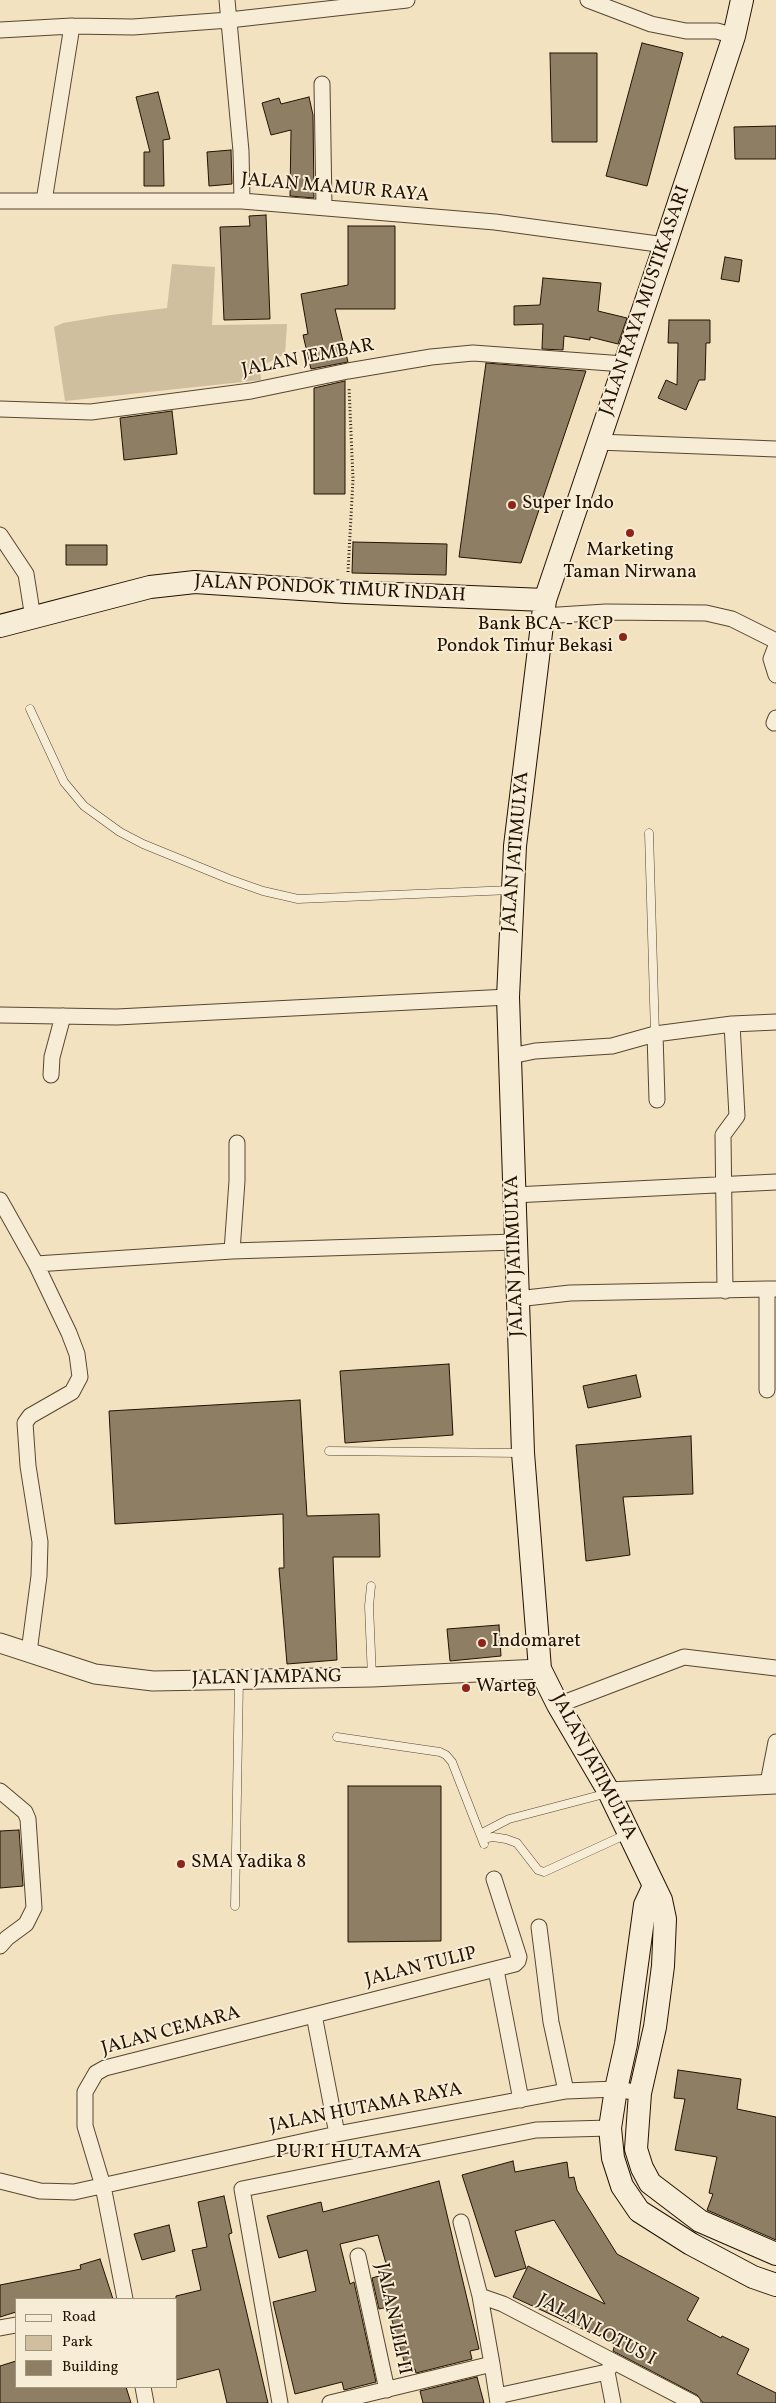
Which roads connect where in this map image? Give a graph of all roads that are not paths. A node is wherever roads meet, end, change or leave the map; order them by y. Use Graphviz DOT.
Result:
graph roads {
  1 [pos="227,0"];
  2 [pos="407,0"];
  3 [pos="588,0"];
  4 [pos="742,0"];
  5 [pos="359,3"];
  6 [pos="229,20"];
  7 [pos="72,26"];
  8 [pos="0,30"];
  9 [pos="734,36"];
  10 [pos="322,84"];
  11 [pos="0,201"];
  12 [pos="44,201"];
  13 [pos="242,201"];
  14 [pos="324,208"];
  15 [pos="666,246"];
  16 [pos="624,364"];
  17 [pos="0,409"];
  18 [pos="598,442"];
  19 [pos="776,449"];
  20 [pos="0,536"];
  21 [pos="544,608"];
  22 [pos="33,618"];
  23 [pos="0,626"];
  24 [pos="776,641"];
  25 [pos="776,646"];
  26 [pos="776,675"];
  27 [pos="30,709"];
  28 [pos="649,833"];
  29 [pos="511,890"];
  30 [pos="508,997"];
  31 [pos="0,1015"];
  32 [pos="63,1016"];
  33 [pos="776,1022"];
  34 [pos="732,1024"];
  35 [pos="655,1034"];
  36 [pos="511,1056"];
  37 [pos="51,1075"];
  38 [pos="657,1100"];
  39 [pos="237,1142"];
  40 [pos="776,1182"];
  41 [pos="724,1185"];
  42 [pos="514,1195"];
  43 [pos="0,1200"];
  44 [pos="515,1242"];
  45 [pos="232,1251"];
  46 [pos="36,1264"];
  47 [pos="772,1289"];
  48 [pos="726,1291"];
  49 [pos="517,1298"];
  50 [pos="767,1390"];
  51 [pos="329,1451"];
  52 [pos="523,1453"];
  53 [pos="371,1586"];
  54 [pos="0,1643"];
  55 [pos="29,1652"];
  56 [pos="776,1668"];
  57 [pos="540,1669"];
  58 [pos="372,1677"];
  59 [pos="239,1680"];
  60 [pos="558,1704"];
  61 [pos="337,1737"];
  62 [pos="776,1742"];
  63 [pos="772,1783"];
  64 [pos="0,1791"];
  65 [pos="610,1792"];
  66 [pos="629,1833"];
  67 [pos="482,1839"];
  68 [pos="494,1879"];
  69 [pos="654,1886"];
  70 [pos="235,1906"];
  71 [pos="539,1927"];
  72 [pos="0,1946"];
  73 [pos="496,1970"];
  74 [pos="314,2016"];
  75 [pos="616,2089"];
  76 [pos="566,2091"];
  77 [pos="640,2093"];
  78 [pos="521,2100"];
  79 [pos="610,2128"];
  80 [pos="337,2134"];
  81 [pos="0,2181"];
  82 [pos="102,2186"];
  83 [pos="461,2222"];
  84 [pos="776,2254"];
  85 [pos="358,2256"];
  86 [pos="776,2286"];
  87 [pos="480,2296"];
  88 [pos="125,2298"];
  89 [pos="15,2325"];
  90 [pos="0,2328"];
  91 [pos="492,2364"];
  92 [pos="610,2367"];
  93 [pos="143,2388"];
  94 [pos="387,2390"];
  95 [pos="498,2399"];
  96 [pos="146,2403"];
  97 [pos="280,2403"];
  98 [pos="330,2403"];
  99 [pos="613,2403"];
  100 [pos="693,2403"];
  1 -- 6 [label="street"];
  2 -- 5 [label="street"];
  3 -- 9 [label="street"];
  4 -- 9 [label="main road, JALAN RAYA MUSTIKASARI"];
  5 -- 6 [label="street"];
  6 -- 7 [label="street"];
  6 -- 13 [label="street"];
  7 -- 8 [label="street"];
  7 -- 12 [label="street"];
  9 -- 15 [label="main road, JALAN RAYA MUSTIKASARI"];
  10 -- 14 [label="street"];
  11 -- 12 [label="street, JALAN MAMUR RAYA"];
  12 -- 13 [label="street, JALAN MAMUR RAYA"];
  13 -- 14 [label="street, JALAN MAMUR RAYA"];
  14 -- 15 [label="street, JALAN MAMUR RAYA"];
  15 -- 16 [label="main road, JALAN RAYA MUSTIKASARI"];
  16 -- 17 [label="street, JALAN JEMBAR"];
  16 -- 18 [label="main road, JALAN RAYA MUSTIKASARI"];
  18 -- 19 [label="street"];
  18 -- 21 [label="main road, JALAN RAYA MUSTIKASARI"];
  20 -- 22 [label="street"];
  21 -- 22 [label="main road, JALAN PONDOK TIMUR INDAH"];
  21 -- 24 [label="street"];
  21 -- 29 [label="main road, JALAN JATIMULYA"];
  22 -- 23 [label="main road, JALAN PONDOK TIMUR INDAH"];
  25 -- 26 [label="street"];
  27 -- 29 [label="lane"];
  28 -- 35 [label="lane"];
  29 -- 30 [label="main road, JALAN JATIMULYA"];
  30 -- 32 [label="street"];
  30 -- 36 [label="main road, JALAN JATIMULYA"];
  31 -- 32 [label="street"];
  32 -- 37 [label="street"];
  33 -- 34 [label="street"];
  34 -- 35 [label="street"];
  34 -- 41 [label="street"];
  35 -- 36 [label="street"];
  35 -- 38 [label="street"];
  36 -- 42 [label="main road, JALAN JATIMULYA"];
  39 -- 45 [label="street"];
  40 -- 41 [label="street"];
  41 -- 42 [label="street"];
  41 -- 48 [label="street"];
  42 -- 44 [label="main road, JALAN JATIMULYA"];
  43 -- 46 [label="street"];
  44 -- 45 [label="street"];
  44 -- 49 [label="main road, JALAN JATIMULYA"];
  45 -- 46 [label="street"];
  46 -- 55 [label="street"];
  47 -- 48 [label="street"];
  47 -- 50 [label="street"];
  48 -- 49 [label="street"];
  49 -- 52 [label="main road, JALAN JATIMULYA"];
  51 -- 52 [label="lane"];
  52 -- 57 [label="main road, JALAN JATIMULYA"];
  53 -- 58 [label="lane"];
  54 -- 55 [label="street, JALAN JAMPANG"];
  55 -- 59 [label="street, JALAN JAMPANG"];
  56 -- 60 [label="street"];
  57 -- 58 [label="street, JALAN JAMPANG"];
  57 -- 60 [label="main road, JALAN JATIMULYA"];
  58 -- 59 [label="street, JALAN JAMPANG"];
  59 -- 70 [label="lane"];
  60 -- 65 [label="main road, JALAN JATIMULYA"];
  61 -- 67 [label="lane"];
  62 -- 63 [label="street"];
  63 -- 65 [label="street"];
  64 -- 72 [label="street"];
  65 -- 66 [label="main road, JALAN JATIMULYA"];
  65 -- 67 [label="lane"];
  66 -- 67 [label="lane"];
  66 -- 69 [label="main road, JALAN JATIMULYA"];
  68 -- 73 [label="street"];
  69 -- 75 [label="main road"];
  69 -- 77 [label="main road, JALAN JATIMULYA"];
  71 -- 76 [label="street"];
  73 -- 74 [label="street, JALAN TULIP"];
  73 -- 78 [label="street, JALAN TULIP"];
  74 -- 80 [label="street"];
  74 -- 82 [label="street, JALAN CEMARA"];
  75 -- 76 [label="street, JALAN HUTAMA RAYA"];
  75 -- 77 [label="street, JALAN HUTAMA RAYA"];
  75 -- 79 [label="main road"];
  76 -- 78 [label="street, JALAN HUTAMA RAYA"];
  77 -- 84 [label="main road, JALAN JATIMULYA"];
  78 -- 80 [label="street, JALAN HUTAMA RAYA"];
  79 -- 86 [label="main road"];
  79 -- 97 [label="street"];
  80 -- 82 [label="street, JALAN HUTAMA RAYA"];
  81 -- 82 [label="street, JALAN HUTAMA RAYA"];
  82 -- 88 [label="street, JALAN CEMARA"];
  83 -- 87 [label="street"];
  85 -- 94 [label="street, JALAN LILI II"];
  87 -- 91 [label="street"];
  87 -- 92 [label="street, JALAN LOTUS I"];
  89 -- 90 [label="street"];
  91 -- 94 [label="street"];
  91 -- 95 [label="street"];
  92 -- 95 [label="street"];
  92 -- 99 [label="street"];
  92 -- 100 [label="street, JALAN LOTUS I"];
  93 -- 96 [label="street"];
  94 -- 98 [label="street"];
}
